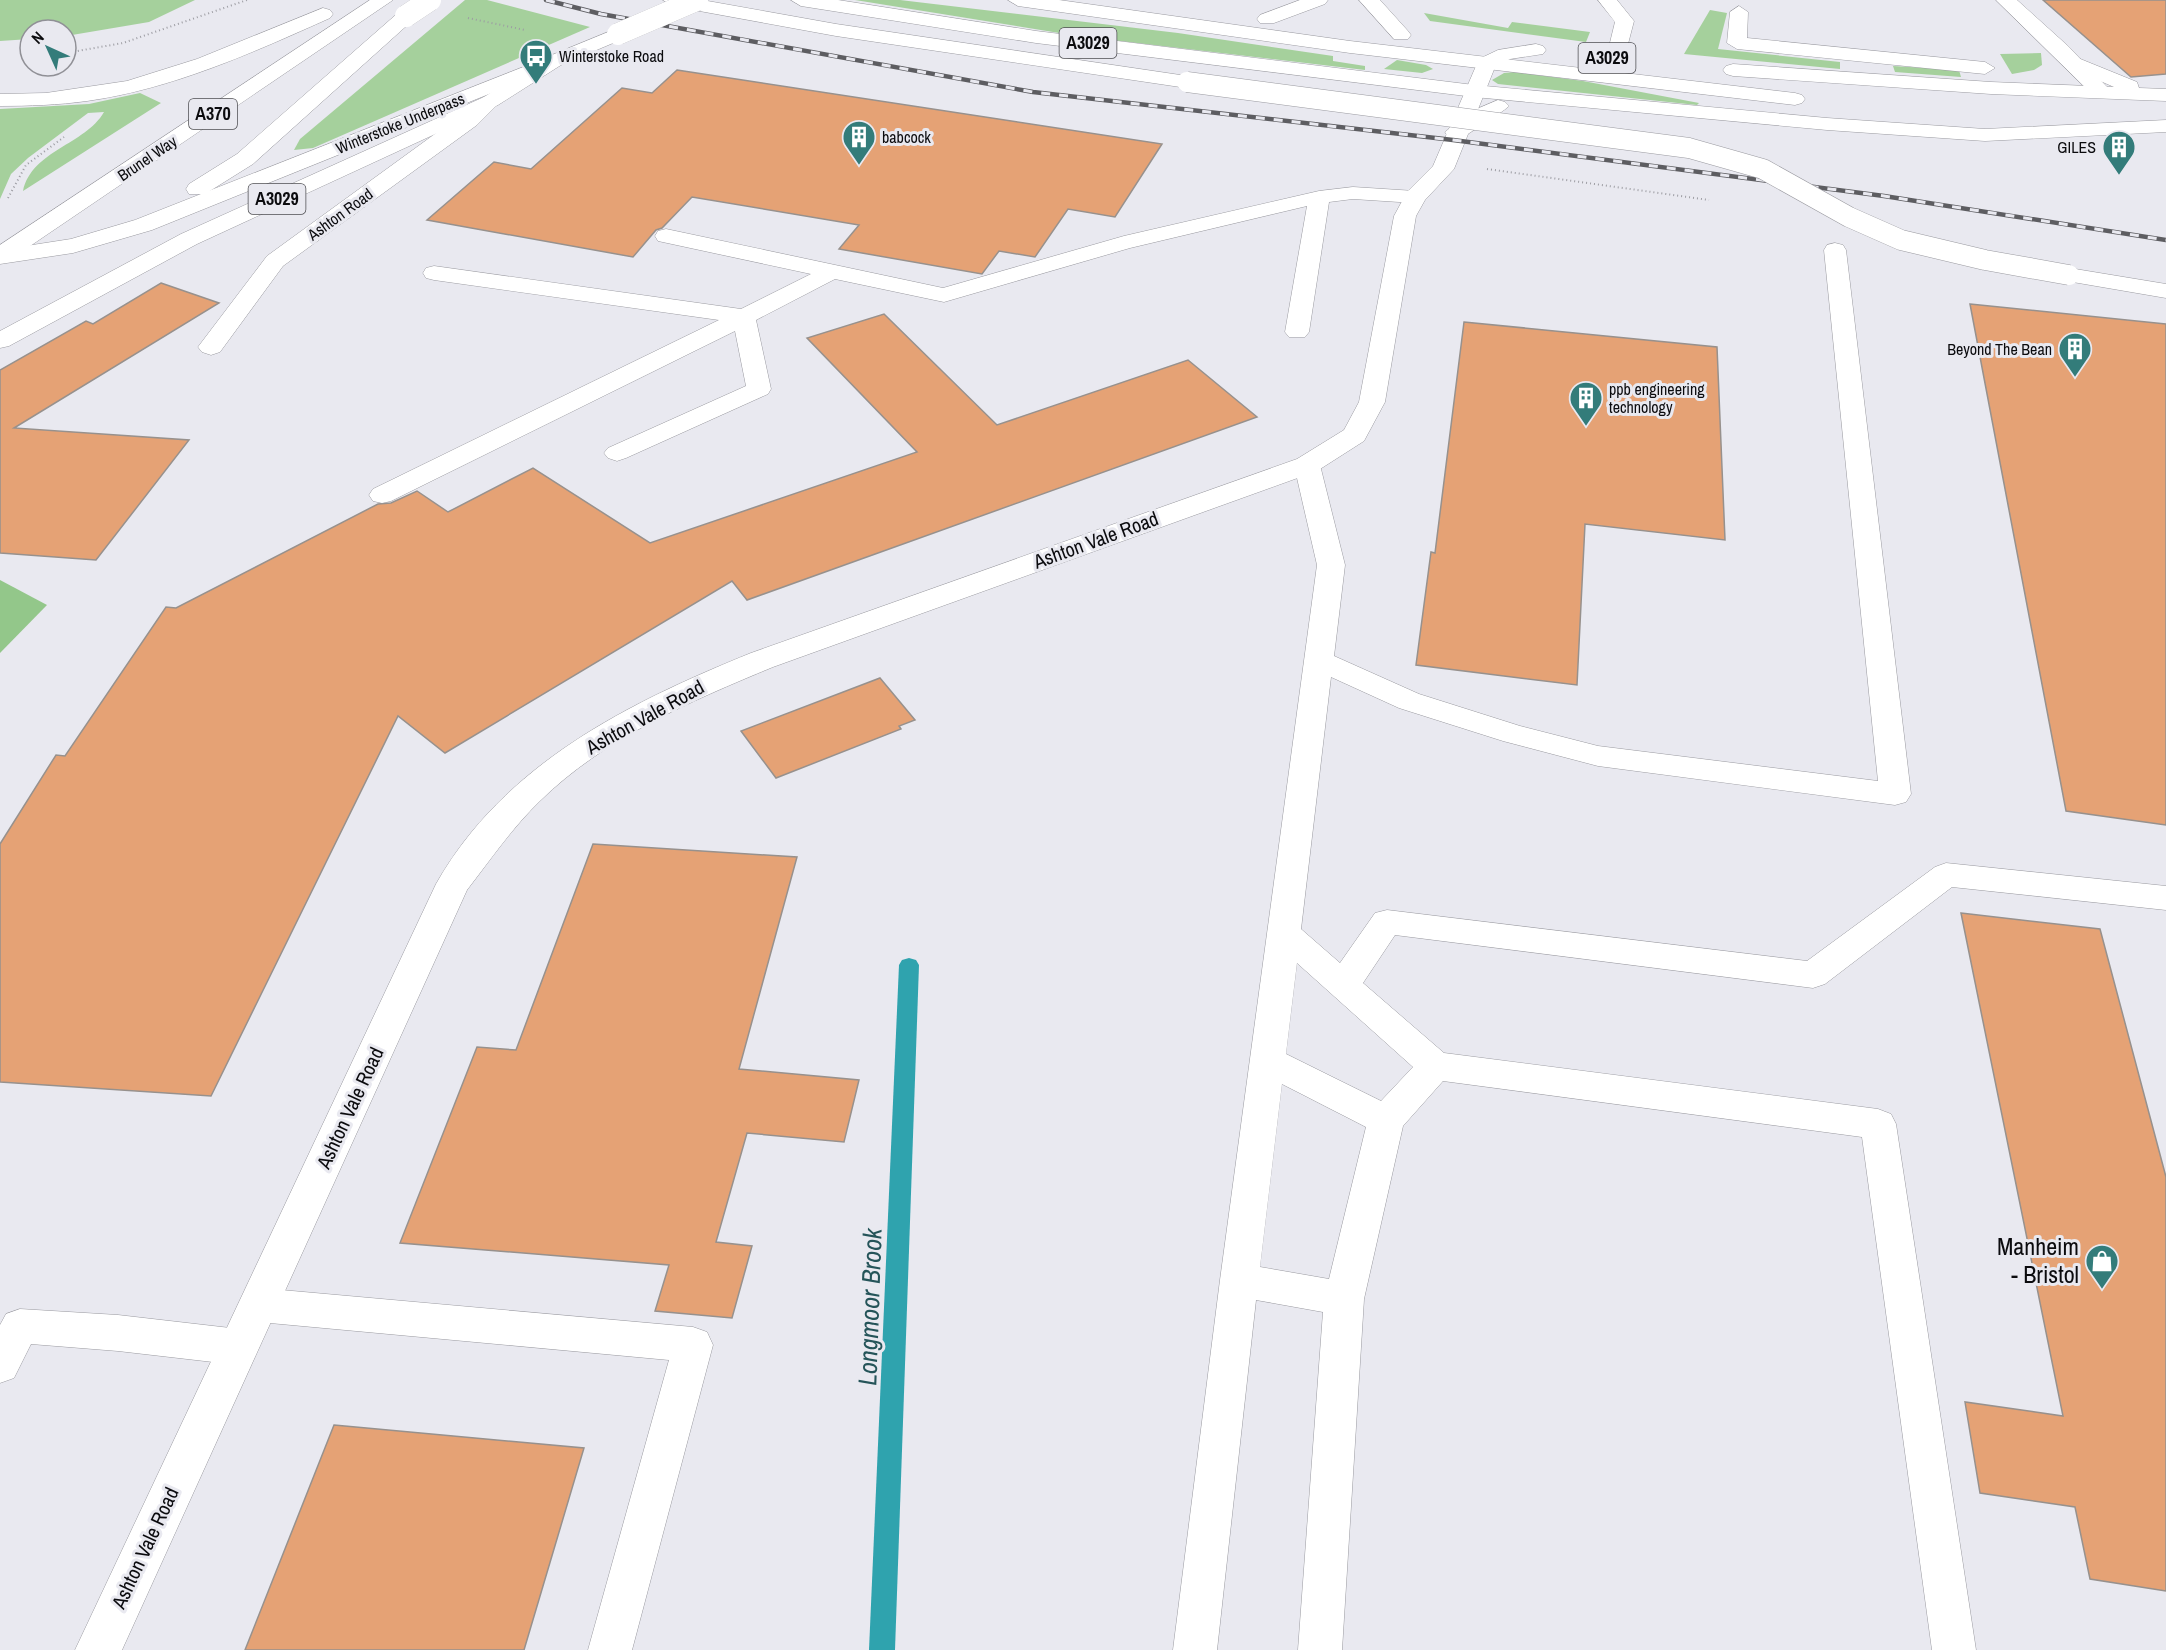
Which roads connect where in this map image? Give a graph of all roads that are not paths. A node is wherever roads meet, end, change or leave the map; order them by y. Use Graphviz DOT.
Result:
graph roads {
  1 [pos="383,0"];
  2 [pos="430,0"];
  3 [pos="672,0"];
  4 [pos="697,0"];
  5 [pos="801,0"];
  6 [pos="1018,0"];
  7 [pos="1114,0"];
  8 [pos="1318,0"];
  9 [pos="1369,0"];
  10 [pos="1607,0"];
  11 [pos="2006,0"];
  12 [pos="1738,12"];
  13 [pos="1267,19"];
  14 [pos="1401,35"];
  15 [pos="1536,50"];
  16 [pos="1864,56"];
  17 [pos="1616,59"];
  18 [pos="554,61"];
  19 [pos="1639,61"];
  20 [pos="2073,62"];
  21 [pos="1486,63"];
  22 [pos="1718,68"];
  23 [pos="1985,68"];
  24 [pos="229,76"];
  25 [pos="1868,80"];
  26 [pos="1474,91"];
  27 [pos="2102,93"];
  28 [pos="2166,95"];
  29 [pos="1553,99"];
  30 [pos="0,100"];
  31 [pos="490,101"];
  32 [pos="1812,101"];
  33 [pos="1847,105"];
  34 [pos="2166,116"];
  35 [pos="2166,126"];
  36 [pos="2114,129"];
  37 [pos="1456,132"];
  38 [pos="1319,197"];
  39 [pos="1415,197"];
  40 [pos="39,204"];
  41 [pos="0,230"];
  42 [pos="666,236"];
  43 [pos="99,238"];
  44 [pos="1835,250"];
  45 [pos="0,256"];
  46 [pos="833,271"];
  47 [pos="434,273"];
  48 [pos="2166,291"];
  49 [pos="744,317"];
  50 [pos="1297,332"];
  51 [pos="0,341"];
  52 [pos="211,347"];
  53 [pos="617,453"];
  54 [pos="1307,465"];
  55 [pos="382,495"];
  56 [pos="1320,661"];
  57 [pos="2166,898"];
  58 [pos="1284,933"];
  59 [pos="1343,985"];
  60 [pos="1268,1061"];
  61 [pos="1435,1066"];
  62 [pos="1386,1120"];
  63 [pos="1239,1280"];
  64 [pos="1344,1299"];
  65 [pos="259,1305"];
  66 [pos="239,1347"];
  67 [pos="0,1365"];
  68 [pos="98,1650"];
  69 [pos="610,1650"];
  70 [pos="1195,1650"];
  71 [pos="1320,1650"];
  72 [pos="1954,1650"];
  1 -- 45 [label="main road, Brunel Way / A370"];
  2 -- 43 [label="main road, Winterstoke Underpass / A3029, bridge"];
  3 -- 48 [label="lane, bridge"];
  4 -- 18 [label="main road, Winterstoke Underpass / A3029, bridge"];
  5 -- 26 [label="main road, A3029"];
  6 -- 21 [label="main road, A3029"];
  7 -- 13 [label="main road, A3029"];
  8 -- 13 [label="main road"];
  9 -- 14 [label="main road"];
  10 -- 17 [label="lane"];
  11 -- 20 [label="main road"];
  12 -- 16 [label="lane"];
  13 -- 14 [label="main road, A3029"];
  14 -- 15 [label="main road, A3029"];
  15 -- 17 [label="main road, A3029"];
  15 -- 21 [label="main road"];
  16 -- 23 [label="lane"];
  16 -- 25 [label="lane"];
  17 -- 19 [label="main road, A3029"];
  18 -- 31 [label="main road, A3029"];
  18 -- 43 [label="main road, Winterstoke Underpass / A3029"];
  20 -- 27 [label="main road"];
  20 -- 28 [label="main road"];
  21 -- 26 [label="main road, Ashton Vale Road"];
  21 -- 32 [label="main road, A3029"];
  22 -- 25 [label="main road"];
  24 -- 30 [label="main road, A370"];
  25 -- 27 [label="main road"];
  26 -- 29 [label="main road, A3029"];
  26 -- 37 [label="main road, Ashton Vale Road"];
  27 -- 28 [label="main road"];
  27 -- 34 [label="main road"];
  29 -- 36 [label="main road, A3029"];
  29 -- 37 [label="main road"];
  31 -- 51 [label="main road, A3029"];
  31 -- 52 [label="main road, Ashton Road"];
  33 -- 36 [label="main road, A3029"];
  35 -- 36 [label="main road, A3029"];
  37 -- 39 [label="main road, Ashton Vale Road"];
  38 -- 39 [label="lane"];
  38 -- 46 [label="lane"];
  38 -- 50 [label="lane"];
  39 -- 54 [label="main road, Ashton Vale Road"];
  40 -- 41 [label="main road"];
  42 -- 46 [label="lane"];
  43 -- 45 [label="main road, Winterstoke Underpass / A3029"];
  44 -- 56 [label="lane"];
  46 -- 49 [label="lane"];
  47 -- 49 [label="lane"];
  49 -- 53 [label="lane"];
  49 -- 55 [label="lane"];
  54 -- 56 [label="lane"];
  54 -- 65 [label="main road, Ashton Vale Road"];
  56 -- 58 [label="lane"];
  57 -- 59 [label="lane"];
  58 -- 59 [label="lane"];
  58 -- 60 [label="lane"];
  59 -- 61 [label="lane"];
  60 -- 62 [label="lane"];
  60 -- 63 [label="lane"];
  61 -- 62 [label="lane"];
  61 -- 72 [label="lane"];
  62 -- 64 [label="lane"];
  63 -- 64 [label="lane"];
  63 -- 70 [label="lane"];
  64 -- 71 [label="lane"];
  65 -- 66 [label="main road, Ashton Vale Road"];
  65 -- 69 [label="lane"];
  66 -- 67 [label="lane"];
  66 -- 68 [label="main road, Ashton Vale Road"];
}
